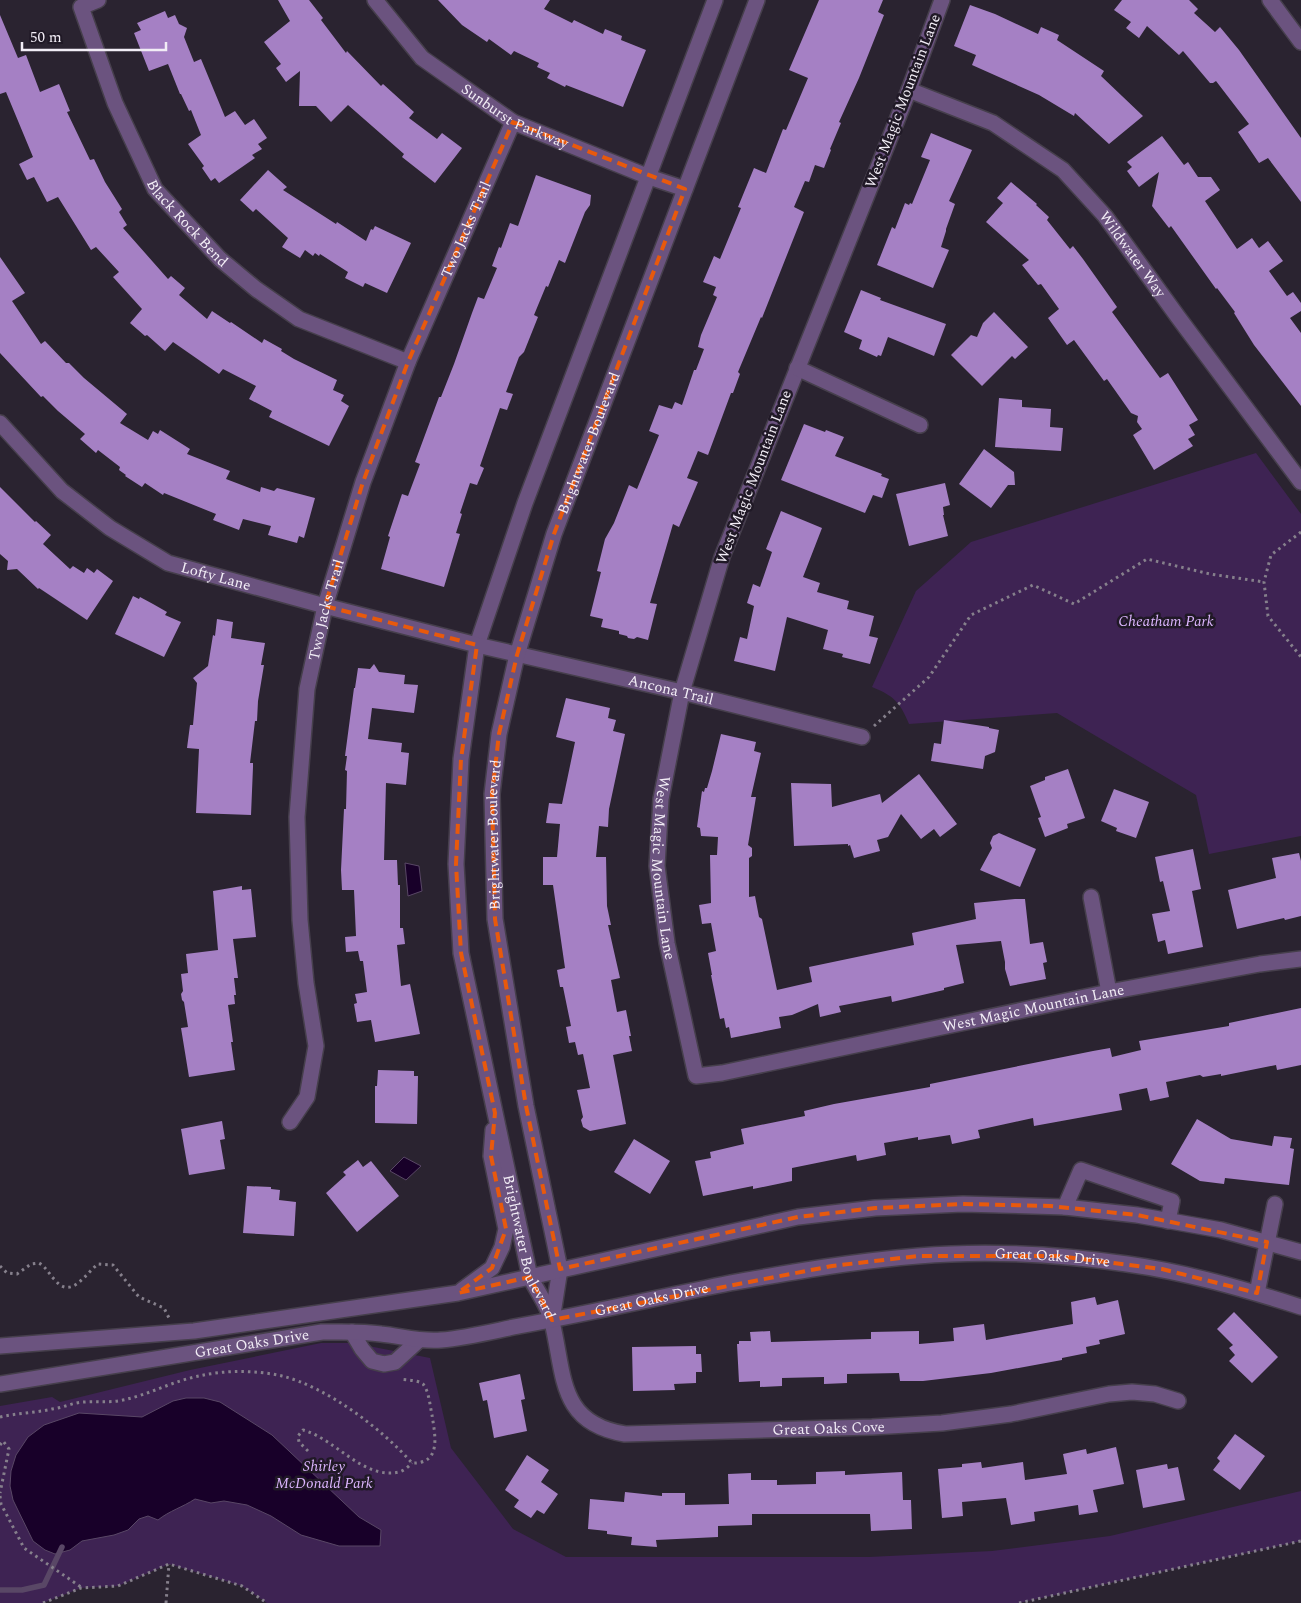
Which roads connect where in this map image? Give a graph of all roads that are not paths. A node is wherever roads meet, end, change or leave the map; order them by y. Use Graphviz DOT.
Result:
graph roads {
  1 [pos="98,0"];
  2 [pos="375,0"];
  3 [pos="715,0"];
  4 [pos="757,0"];
  5 [pos="942,0"];
  6 [pos="1270,0"];
  7 [pos="1301,42"];
  8 [pos="909,90"];
  9 [pos="513,122"];
  10 [pos="649,177"];
  11 [pos="685,189"];
  12 [pos="408,362"];
  13 [pos="797,368"];
  14 [pos="0,423"];
  15 [pos="920,425"];
  16 [pos="1301,482"];
  17 [pos="325,606"];
  18 [pos="477,646"];
  19 [pos="518,655"];
  20 [pos="682,692"];
  21 [pos="862,737"];
  22 [pos="1091,897"];
  23 [pos="1301,959"];
  24 [pos="1109,992"];
  25 [pos="495,1113"];
  26 [pos="290,1122"];
  27 [pos="1275,1204"];
  28 [pos="1065,1207"];
  29 [pos="1168,1221"];
  30 [pos="1267,1242"];
  31 [pos="1301,1252"];
  32 [pos="560,1269"];
  33 [pos="530,1277"];
  34 [pos="458,1293"];
  35 [pos="1257,1293"];
  36 [pos="1301,1307"];
  37 [pos="552,1320"];
  38 [pos="352,1332"];
  39 [pos="419,1340"];
  40 [pos="0,1346"];
  41 [pos="0,1384"];
  42 [pos="1178,1401"];
  1 -- 12 [label="street, Black Rock Bend"];
  2 -- 9 [label="street, Sunburst Parkway"];
  3 -- 10 [label="street, Brightwater Boulevard"];
  4 -- 11 [label="street, Brightwater Boulevard"];
  5 -- 8 [label="street, West Magic Mountain Lane"];
  6 -- 7 [label="street"];
  8 -- 13 [label="street, West Magic Mountain Lane"];
  8 -- 16 [label="street, Wildwater Way"];
  9 -- 10 [label="street, Sunburst Parkway"];
  9 -- 12 [label="street, Two Jacks Trail"];
  10 -- 11 [label="street, Sunburst Parkway"];
  10 -- 18 [label="street, Brightwater Boulevard"];
  11 -- 19 [label="street, Brightwater Boulevard"];
  12 -- 17 [label="street, Two Jacks Trail"];
  13 -- 15 [label="street"];
  13 -- 20 [label="street, West Magic Mountain Lane"];
  14 -- 17 [label="street, Lofty Lane"];
  17 -- 18 [label="street, Lofty Lane"];
  17 -- 26 [label="street, Two Jacks Trail"];
  18 -- 19 [label="street, Ancona Trail"];
  18 -- 25 [label="street, Brightwater Boulevard"];
  19 -- 20 [label="street, Ancona Trail"];
  19 -- 32 [label="street, Brightwater Boulevard"];
  20 -- 21 [label="street, Ancona Trail"];
  20 -- 24 [label="street, West Magic Mountain Lane"];
  22 -- 24 [label="street"];
  23 -- 24 [label="street, West Magic Mountain Lane"];
  25 -- 33 [label="street, Brightwater Boulevard"];
  25 -- 34 [label="street"];
  27 -- 30 [label="street"];
  28 -- 29 [label="street, Great Oaks Drive"];
  28 -- 29 [label="street"];
  28 -- 32 [label="street, Great Oaks Drive"];
  29 -- 30 [label="street, Great Oaks Drive"];
  30 -- 31 [label="street, Great Oaks Drive"];
  30 -- 35 [label="street"];
  32 -- 33 [label="street, Great Oaks Drive"];
  32 -- 37 [label="street, Brightwater Boulevard"];
  33 -- 34 [label="street, Great Oaks Drive"];
  33 -- 37 [label="street, Brightwater Boulevard"];
  34 -- 40 [label="street, Great Oaks Drive"];
  35 -- 36 [label="street, Great Oaks Drive"];
  35 -- 37 [label="street, Great Oaks Drive"];
  37 -- 39 [label="street, Great Oaks Drive"];
  37 -- 42 [label="street, Great Oaks Cove"];
  38 -- 39 [label="street, Great Oaks Drive"];
  38 -- 39 [label="street"];
  38 -- 41 [label="street, Great Oaks Drive"];
}
